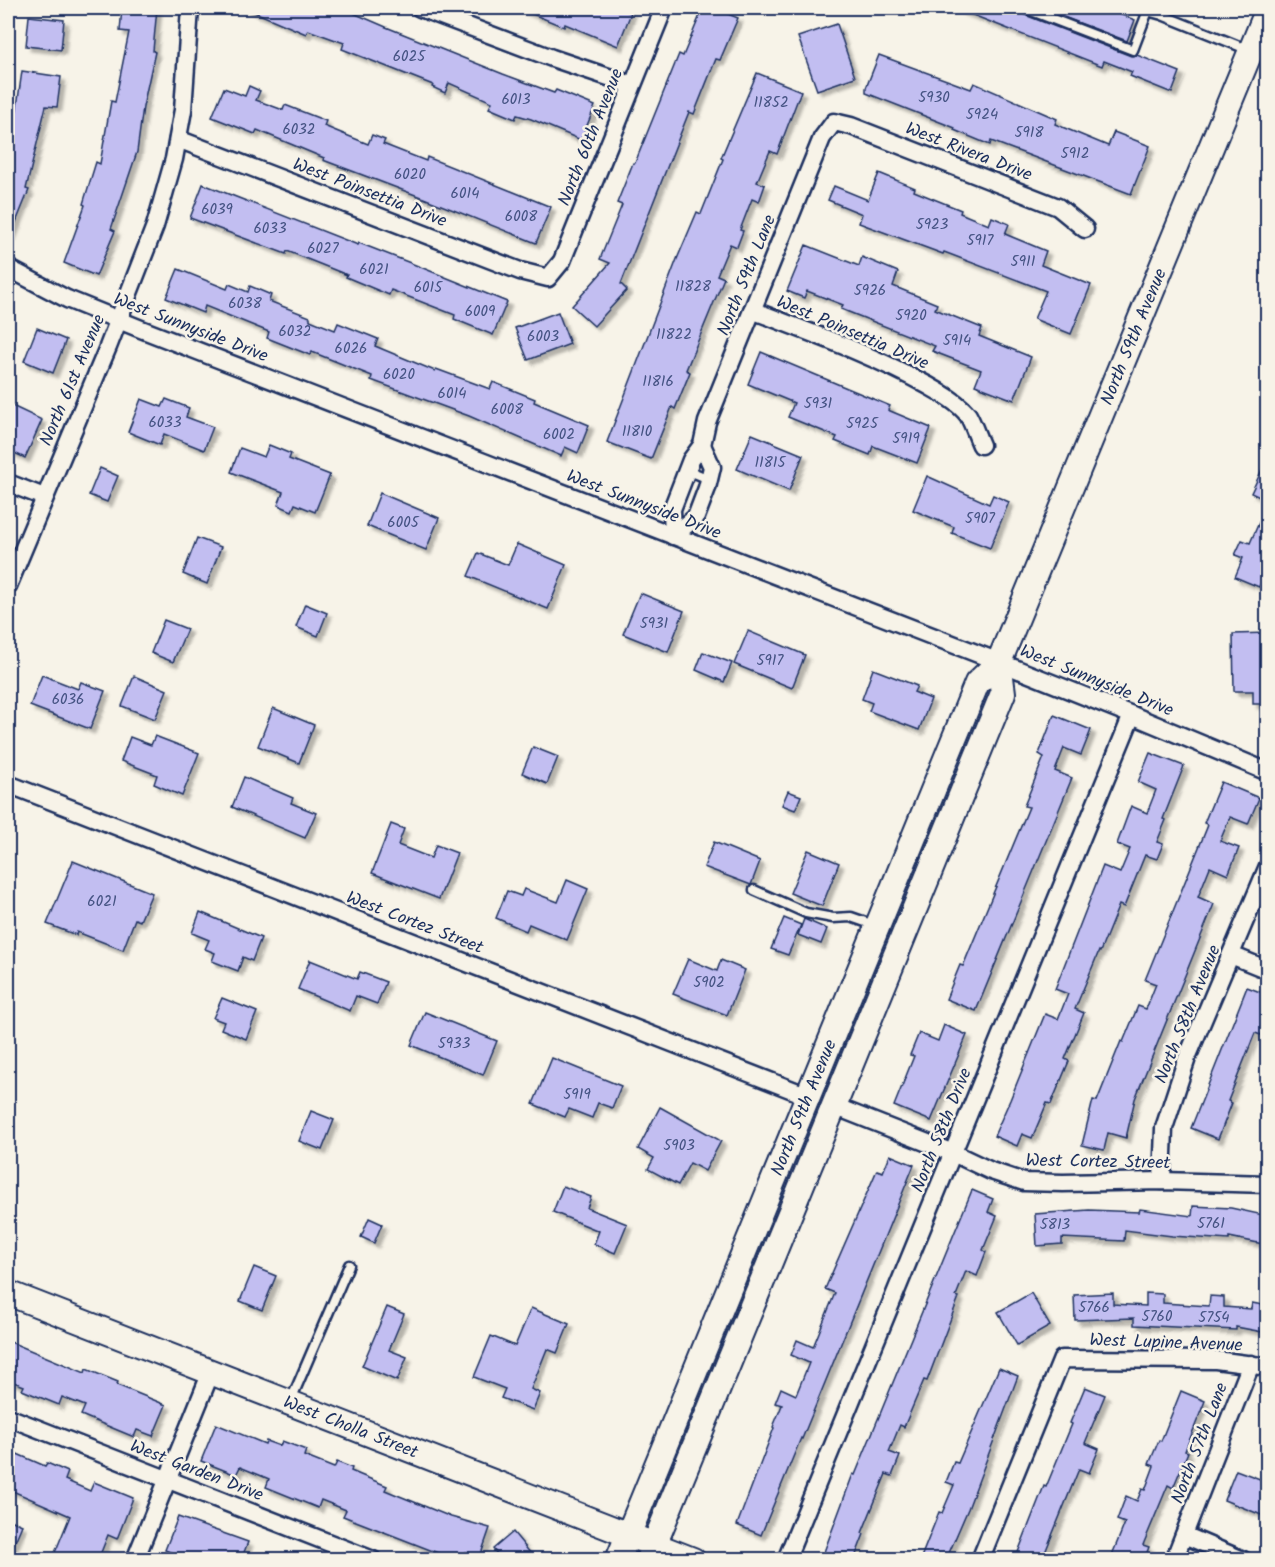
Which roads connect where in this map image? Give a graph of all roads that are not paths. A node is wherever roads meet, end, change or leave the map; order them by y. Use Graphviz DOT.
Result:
graph roads {
  1 [pos="190,8"];
  2 [pos="420,8"];
  3 [pos="664,8"];
  4 [pos="1024,8"];
  5 [pos="1137,8"];
  6 [pos="1268,9"];
  7 [pos="1149,10"];
  8 [pos="1251,50"];
  9 [pos="632,86"];
  10 [pos="834,122"];
  11 [pos="178,139"];
  12 [pos="1085,229"];
  13 [pos="8,268"];
  14 [pos="548,278"];
  15 [pos="752,310"];
  16 [pos="118,320"];
  17 [pos="702,445"];
  18 [pos="981,445"];
  19 [pos="687,470"];
  20 [pos="709,479"];
  21 [pos="8,483"];
  22 [pos="44,497"];
  23 [pos="673,536"];
  24 [pos="8,586"];
  25 [pos="999,662"];
  26 [pos="1132,715"];
  27 [pos="1268,772"];
  28 [pos="8,784"];
  29 [pos="1268,866"];
  30 [pos="754,890"];
  31 [pos="878,926"];
  32 [pos="1231,956"];
  33 [pos="1268,970"];
  34 [pos="808,1096"];
  35 [pos="834,1106"];
  36 [pos="953,1153"];
  37 [pos="1162,1181"];
  38 [pos="1268,1184"];
  39 [pos="349,1265"];
  40 [pos="8,1293"];
  41 [pos="1259,1366"];
  42 [pos="211,1372"];
  43 [pos="290,1403"];
  44 [pos="8,1417"];
  45 [pos="168,1479"];
  46 [pos="629,1533"];
  47 [pos="1184,1535"];
  48 [pos="651,1552"];
  49 [pos="135,1560"];
  50 [pos="373,1560"];
  51 [pos="618,1560"];
  52 [pos="693,1560"];
  53 [pos="786,1560"];
  54 [pos="980,1560"];
  55 [pos="1174,1560"];
  56 [pos="1243,1560"];
  1 -- 11 [label="street, North 61st Avenue"];
  2 -- 9 [label="street"];
  3 -- 9 [label="street, North 60th Avenue"];
  4 -- 7 [label="lane"];
  5 -- 7 [label="lane"];
  6 -- 8 [label="main road, North 59th Avenue"];
  7 -- 8 [label="lane"];
  8 -- 25 [label="main road, North 59th Avenue"];
  9 -- 14 [label="street, North 60th Avenue"];
  10 -- 12 [label="street, West Rivera Drive"];
  10 -- 15 [label="street, North 59th Lane"];
  11 -- 14 [label="street, West Poinsettia Drive"];
  11 -- 16 [label="street, North 61st Avenue"];
  13 -- 16 [label="street, West Sunnyside Drive"];
  15 -- 17 [label="street, North 59th Lane"];
  15 -- 18 [label="street, West Poinsettia Drive"];
  16 -- 22 [label="street, North 61st Avenue"];
  16 -- 23 [label="street, West Sunnyside Drive"];
  17 -- 19 [label="street, North 59th Lane"];
  17 -- 20 [label="street"];
  19 -- 20 [label="lane"];
  19 -- 23 [label="street, North 59th Lane"];
  20 -- 23 [label="street"];
  21 -- 22 [label="street"];
  22 -- 24 [label="street, North 61st Avenue"];
  23 -- 25 [label="street, West Sunnyside Drive"];
  25 -- 26 [label="street, West Sunnyside Drive"];
  25 -- 31 [label="main road, North 59th Avenue"];
  25 -- 35 [label="main road, North 59th Avenue"];
  26 -- 27 [label="street, West Sunnyside Drive"];
  26 -- 36 [label="street, North 58th Drive"];
  28 -- 34 [label="street, West Cortez Street"];
  29 -- 32 [label="street, North 58th Avenue"];
  30 -- 31 [label="lane"];
  31 -- 34 [label="main road, North 59th Avenue"];
  32 -- 33 [label="street"];
  32 -- 37 [label="street, North 58th Avenue"];
  34 -- 46 [label="main road, North 59th Avenue"];
  35 -- 36 [label="street, West Cortez Street"];
  35 -- 48 [label="main road, North 59th Avenue"];
  36 -- 37 [label="street, West Cortez Street"];
  36 -- 53 [label="street, North 58th Drive"];
  37 -- 38 [label="street, West Cortez Street"];
  39 -- 43 [label="lane"];
  40 -- 42 [label="main road, West Cholla Street"];
  41 -- 47 [label="street, North 57th Lane"];
  41 -- 54 [label="street, West Lupine Avenue"];
  42 -- 43 [label="main road, West Cholla Street"];
  42 -- 45 [label="street"];
  43 -- 46 [label="main road, West Cholla Street"];
  44 -- 45 [label="street, West Garden Drive"];
  45 -- 49 [label="street"];
  45 -- 50 [label="street, West Garden Drive"];
  46 -- 48 [label="main road, West Cholla Street"];
  46 -- 51 [label="main road, North 59th Avenue"];
  47 -- 55 [label="street, North 57th Lane"];
  47 -- 56 [label="street"];
  48 -- 52 [label="main road, West Cholla Street"];
}
